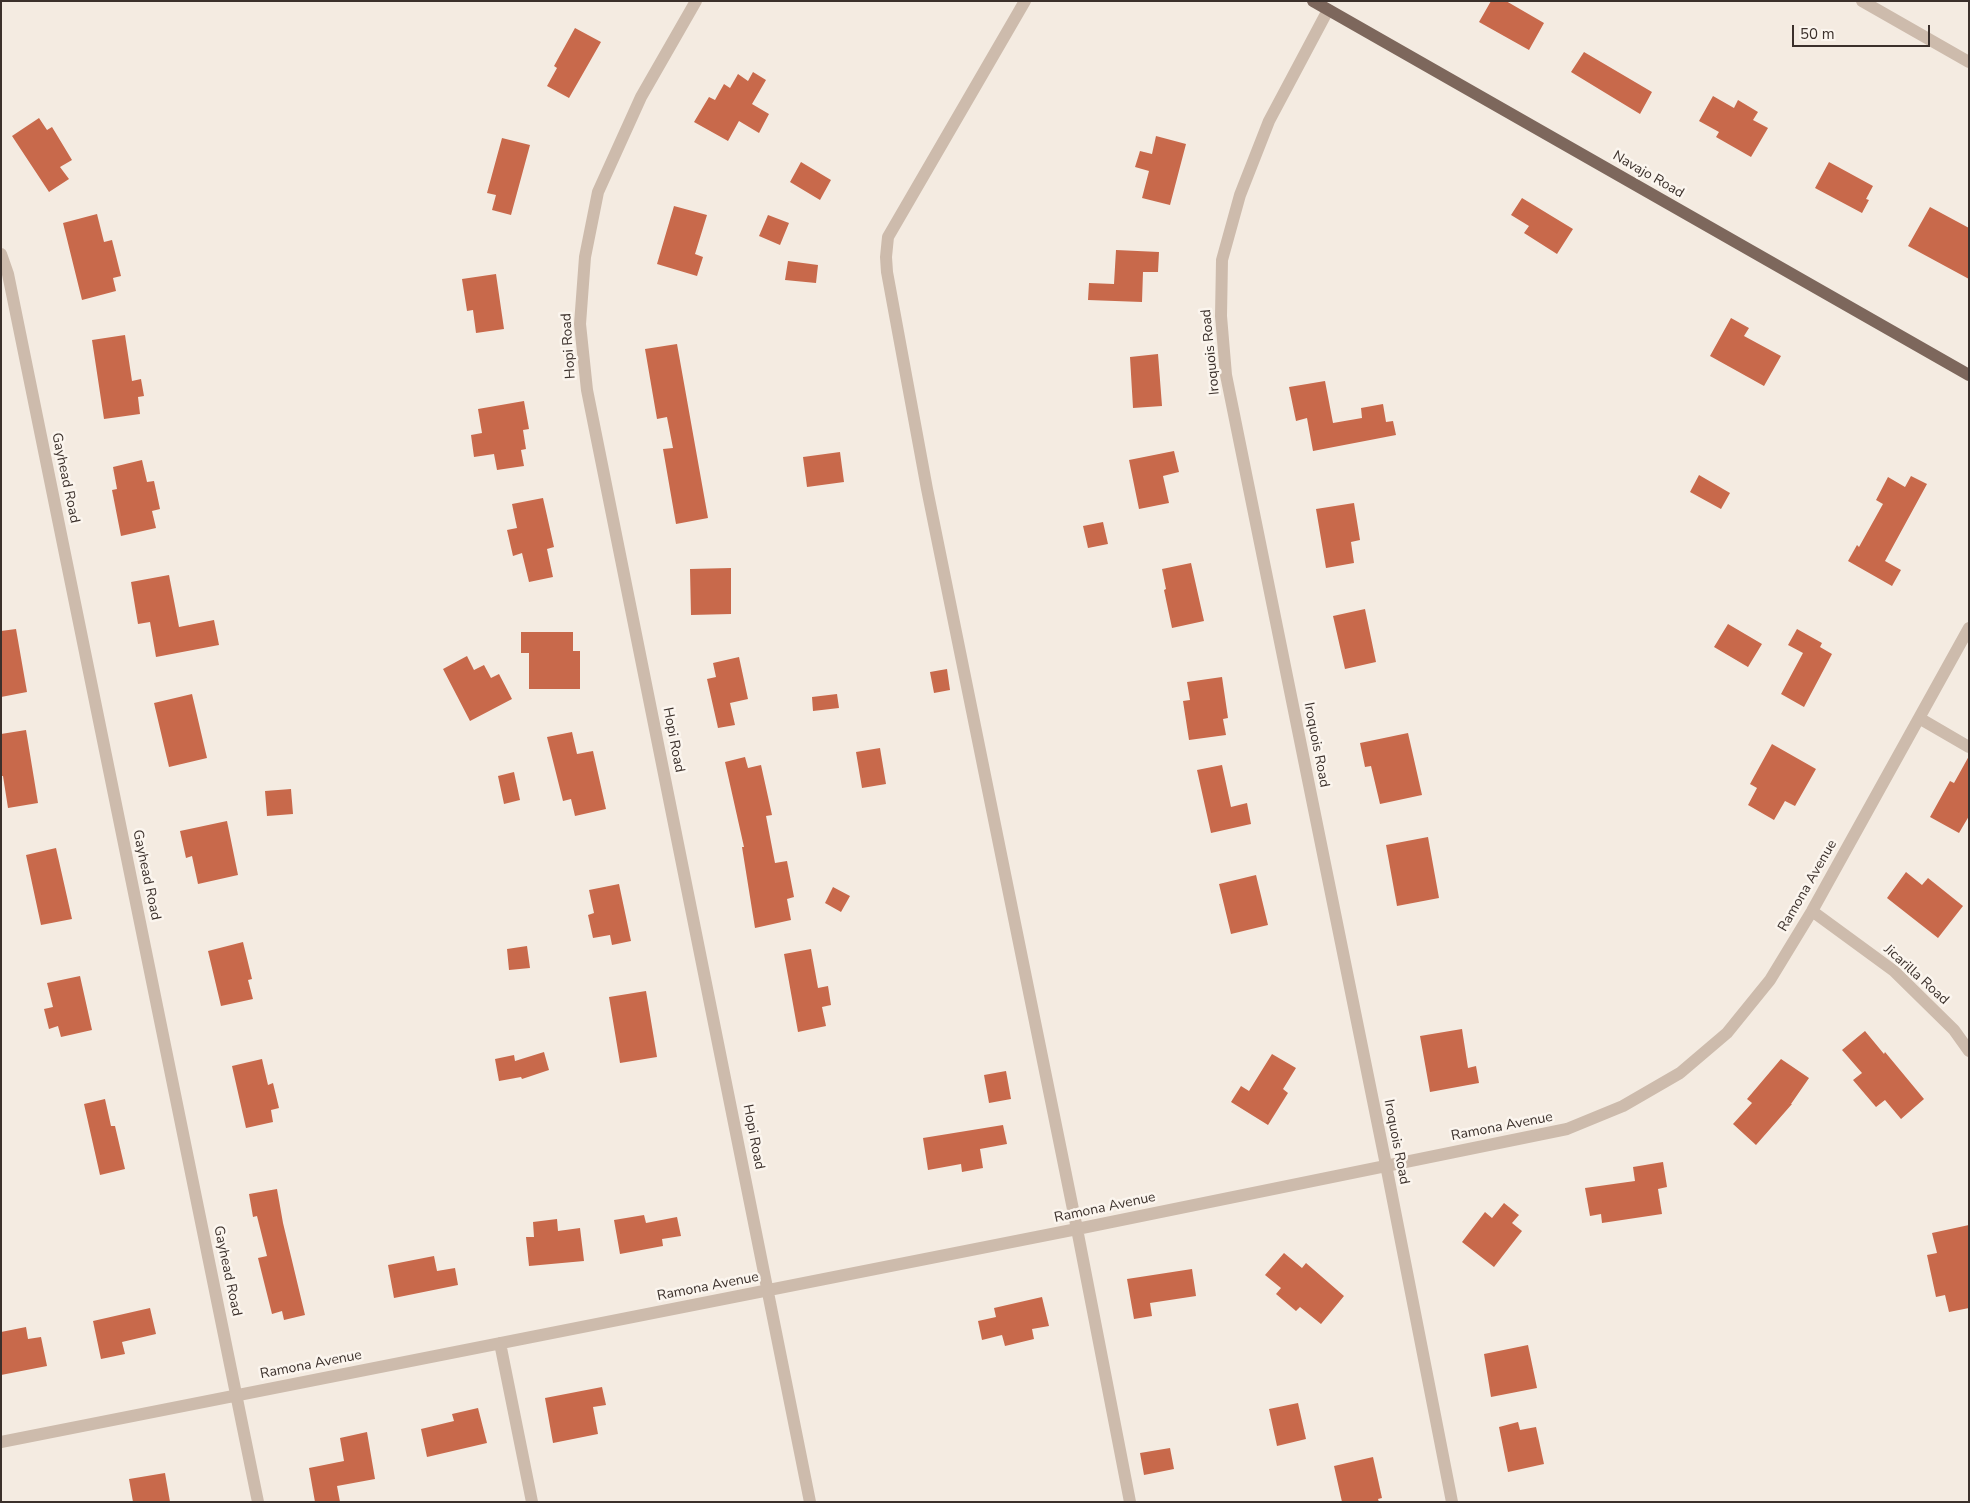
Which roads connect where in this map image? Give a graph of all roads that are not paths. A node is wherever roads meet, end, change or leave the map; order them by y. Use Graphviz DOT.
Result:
graph roads {
  1 [pos="696,1"];
  2 [pos="1025,1"];
  3 [pos="1313,1"];
  4 [pos="1862,1"];
  5 [pos="1328,10"];
  6 [pos="1969,62"];
  7 [pos="1,254"];
  8 [pos="1969,375"];
  9 [pos="1969,628"];
  10 [pos="1919,718"];
  11 [pos="1969,747"];
  12 [pos="1812,911"];
  13 [pos="1969,1051"];
  14 [pos="1386,1165"];
  15 [pos="1077,1229"];
  16 [pos="768,1290"];
  17 [pos="500,1343"];
  18 [pos="237,1395"];
  19 [pos="1,1442"];
  20 [pos="258,1502"];
  21 [pos="532,1502"];
  22 [pos="810,1502"];
  23 [pos="1130,1502"];
  24 [pos="1452,1502"];
  1 -- 16 [label="street, Hopi Road"];
  2 -- 15 [label="street"];
  3 -- 5 [label="main road, Navajo Road"];
  4 -- 6 [label="street"];
  5 -- 8 [label="main road, Navajo Road"];
  5 -- 14 [label="street, Iroquois Road"];
  7 -- 18 [label="street, Gayhead Road"];
  9 -- 10 [label="street, Ramona Avenue"];
  10 -- 11 [label="street"];
  10 -- 12 [label="street, Ramona Avenue"];
  12 -- 13 [label="street, Jicarilla Road"];
  12 -- 14 [label="street, Ramona Avenue"];
  14 -- 15 [label="street, Ramona Avenue"];
  14 -- 24 [label="street, Iroquois Road"];
  15 -- 16 [label="street, Ramona Avenue"];
  15 -- 23 [label="street"];
  16 -- 17 [label="street, Ramona Avenue"];
  16 -- 22 [label="street, Hopi Road"];
  17 -- 18 [label="street, Ramona Avenue"];
  17 -- 21 [label="street"];
  18 -- 19 [label="street, Ramona Avenue"];
  18 -- 20 [label="street, Gayhead Road"];
}
